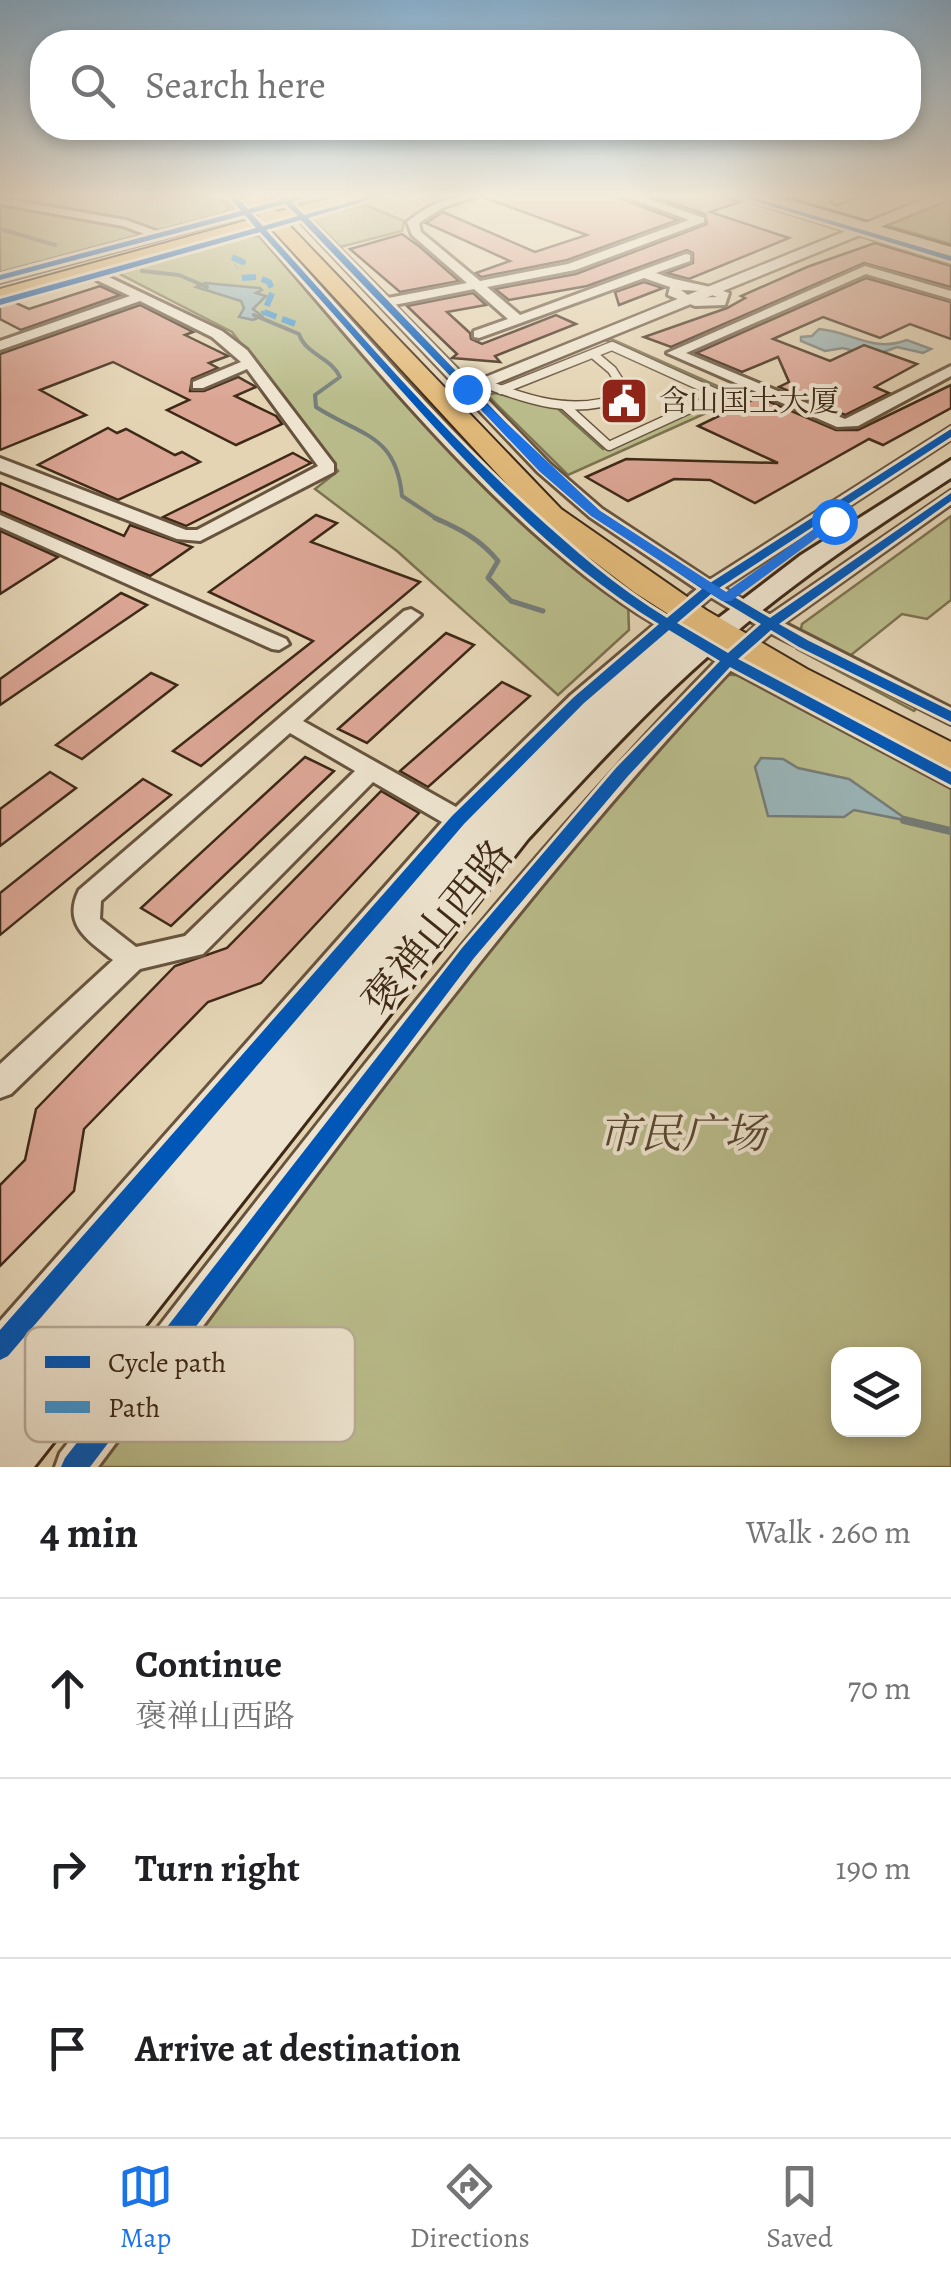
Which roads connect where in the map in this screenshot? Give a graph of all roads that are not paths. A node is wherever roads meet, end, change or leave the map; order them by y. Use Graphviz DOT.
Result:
graph roads {
  1 [pos="44,262"];
  2 [pos="91,262"];
  3 [pos="115,262"];
  4 [pos="123,262"];
  5 [pos="314,262"];
  6 [pos="327,262"];
  7 [pos="335,262"];
  8 [pos="449,262"];
  9 [pos="578,262"];
  10 [pos="615,262"];
  11 [pos="674,262"];
  12 [pos="788,262"];
  13 [pos="92,273"];
  14 [pos="644,274"];
  15 [pos="0,278"];
  16 [pos="64,279"];
  17 [pos="477,287"];
  18 [pos="0,288"];
  19 [pos="683,294"];
  20 [pos="951,295"];
  21 [pos="142,296"];
  22 [pos="717,296"];
  23 [pos="0,299"];
  24 [pos="383,303"];
  25 [pos="758,316"];
  26 [pos="518,320"];
  27 [pos="479,334"];
  28 [pos="0,346"];
  29 [pos="593,354"];
  30 [pos="250,364"];
  31 [pos="951,370"];
  32 [pos="198,385"];
  33 [pos="501,390"];
  34 [pos="461,391"];
  35 [pos="564,405"];
  36 [pos="951,432"];
  37 [pos="951,449"];
  38 [pos="0,463"];
  39 [pos="951,467"];
  40 [pos="951,496"];
  41 [pos="0,520"];
  42 [pos="411,615"];
  43 [pos="716,623"];
  44 [pos="279,644"];
  45 [pos="951,717"];
  46 [pos="286,721"];
  47 [pos="951,742"];
  48 [pos="951,758"];
  49 [pos="370,770"];
  50 [pos="951,779"];
  51 [pos="458,820"];
  52 [pos="132,958"];
  53 [pos="0,1084"];
  54 [pos="61,1327"];
  55 [pos="113,1327"];
  56 [pos="181,1327"];
  57 [pos="0,1348"];
  58 [pos="25,1370"];
  59 [pos="0,1400"];
  60 [pos="25,1435"];
  61 [pos="93,1442"];
  62 [pos="0,1466"];
  63 [pos="74,1467"];
  1 -- 15 [label="street"];
  2 -- 18 [label="main road"];
  3 -- 16 [label="main road"];
  4 -- 13 [label="street"];
  5 -- 43 [label="street"];
  6 -- 34 [label="main road"];
  7 -- 24 [label="street"];
  8 -- 17 [label="street"];
  9 -- 17 [label="street"];
  10 -- 14 [label="street"];
  11 -- 14 [label="street"];
  12 -- 22 [label="street"];
  13 -- 16 [label="street"];
  13 -- 21 [label="street"];
  14 -- 19 [label="street"];
  14 -- 26 [label="street"];
  16 -- 23 [label="main road"];
  17 -- 24 [label="street"];
  17 -- 26 [label="street"];
  19 -- 22 [label="street"];
  19 -- 34 [label="street"];
  20 -- 25 [label="street"];
  21 -- 28 [label="street"];
  21 -- 30 [label="street"];
  22 -- 25 [label="street"];
  24 -- 34 [label="street"];
  25 -- 31 [label="street"];
  26 -- 27 [label="street"];
  29 -- 33 [label="lane"];
  29 -- 35 [label="lane"];
  29 -- 35 [label="lane"];
  30 -- 32 [label="street"];
  30 -- 38 [label="street"];
  33 -- 34 [label="lane"];
  33 -- 35 [label="lane"];
  34 -- 43 [label="main road"];
  36 -- 43 [label="street"];
  37 -- 43 [label="main road, 褒禅山西路"];
  39 -- 43 [label="main road, 褒禅山西路"];
  40 -- 43 [label="street"];
  41 -- 44 [label="street"];
  42 -- 46 [label="street"];
  43 -- 45 [label="street"];
  43 -- 47 [label="main road"];
  43 -- 48 [label="main road"];
  43 -- 50 [label="street"];
  43 -- 51 [label="street"];
  43 -- 54 [label="main road, 褒禅山西路"];
  43 -- 55 [label="main road, 褒禅山西路"];
  43 -- 56 [label="street"];
  46 -- 49 [label="street"];
  46 -- 52 [label="street"];
  49 -- 51 [label="street"];
  49 -- 52 [label="street"];
  51 -- 57 [label="street"];
  52 -- 53 [label="street"];
  58 -- 59 [label="main road, 褒禅山西路"];
  60 -- 62 [label="main road, 褒禅山西路"];
  61 -- 63 [label="street"];
}
